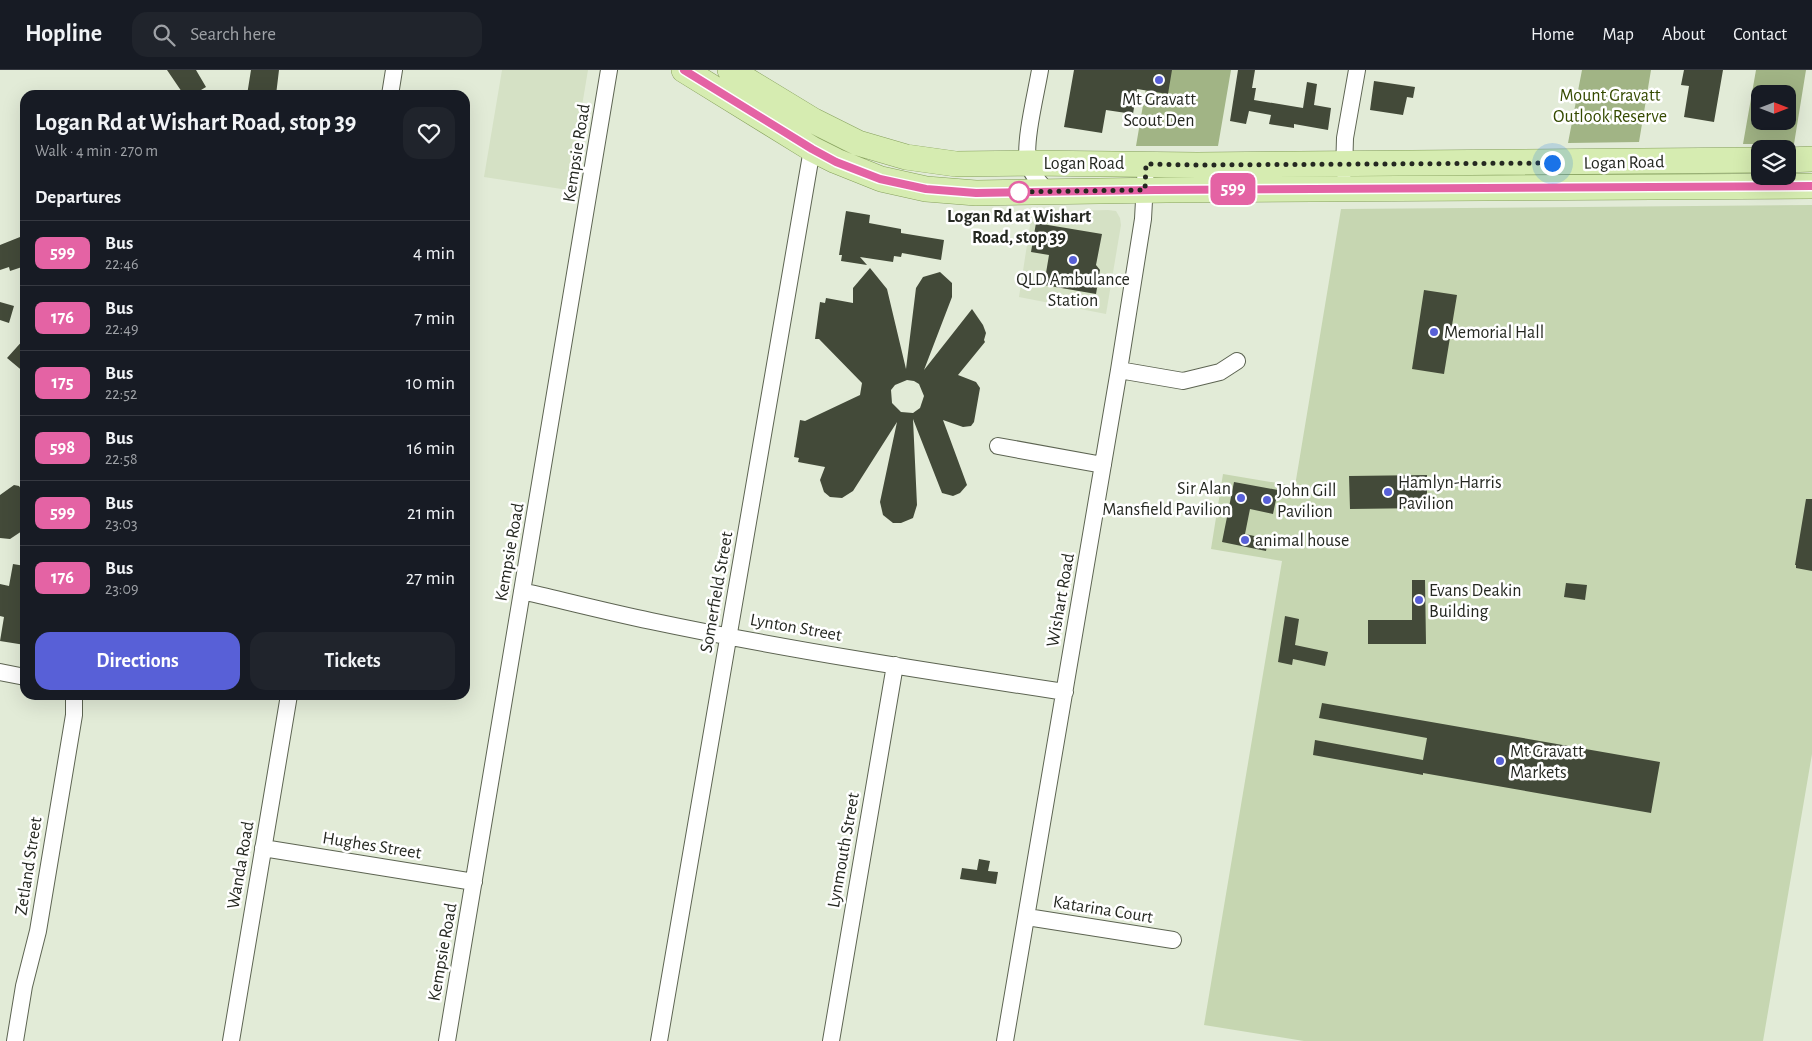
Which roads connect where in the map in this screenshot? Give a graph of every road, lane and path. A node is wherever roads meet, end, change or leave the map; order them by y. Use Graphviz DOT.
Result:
graph roads {
  1 [pos="394,70"];
  2 [pos="610,70"];
  3 [pos="684,70"];
  4 [pos="730,70"];
  5 [pos="1040,70"];
  6 [pos="1357,70"];
  7 [pos="391,90"];
  8 [pos="812,149"];
  9 [pos="1812,159"];
  10 [pos="1751,160"];
  11 [pos="1796,160"];
  12 [pos="1029,163"];
  13 [pos="1146,164"];
  14 [pos="1344,176"];
  15 [pos="1812,186"];
  16 [pos="1145,190"];
  17 [pos="1047,191"];
  18 [pos="1237,361"];
  19 [pos="1119,370"];
  20 [pos="998,446"];
  21 [pos="1103,465"];
  22 [pos="522,591"];
  23 [pos="729,636"];
  24 [pos="895,665"];
  25 [pos="0,672"];
  26 [pos="20,676"];
  27 [pos="1065,692"];
  28 [pos="75,700"];
  29 [pos="288,700"];
  30 [pos="263,848"];
  31 [pos="474,882"];
  32 [pos="1028,916"];
  33 [pos="1173,940"];
  34 [pos="14,1041"];
  35 [pos="231,1041"];
  36 [pos="447,1041"];
  37 [pos="659,1041"];
  38 [pos="831,1041"];
  39 [pos="1005,1041"];
  1 -- 7 [label="street"];
  2 -- 22 [label="street, Kempsie Road"];
  3 -- 8 [label="main road, Logan Road"];
  4 -- 12 [label="main road, Logan Road"];
  5 -- 12 [label="street"];
  6 -- 14 [label="street"];
  8 -- 17 [label="main road, Logan Road"];
  8 -- 23 [label="street, Somerfield Street"];
  9 -- 11 [label="main road"];
  10 -- 14 [label="main road, Logan Road"];
  12 -- 13 [label="main road, Logan Road"];
  12 -- 17 [label="street"];
  13 -- 14 [label="main road, Logan Road"];
  13 -- 16 [label="street, Wishart Road"];
  14 -- 15 [label="main road, Logan Road"];
  14 -- 16 [label="main road, Logan Road"];
  16 -- 17 [label="main road, Logan Road"];
  16 -- 19 [label="street, Wishart Road"];
  18 -- 19 [label="street"];
  19 -- 21 [label="street, Wishart Road"];
  20 -- 21 [label="street"];
  21 -- 27 [label="street, Wishart Road"];
  22 -- 23 [label="street, Lynton Street"];
  22 -- 31 [label="street, Kempsie Road"];
  23 -- 24 [label="street, Lynton Street"];
  23 -- 37 [label="street, Somerfield Street"];
  24 -- 27 [label="street, Lynton Street"];
  24 -- 38 [label="street, Lynmouth Street"];
  25 -- 26 [label="street"];
  27 -- 32 [label="street, Wishart Road"];
  28 -- 34 [label="street, Zetland Street"];
  29 -- 30 [label="street, Wanda Road"];
  30 -- 31 [label="street, Hughes Street"];
  30 -- 35 [label="street, Wanda Road"];
  31 -- 36 [label="street, Kempsie Road"];
  32 -- 33 [label="street, Katarina Court"];
  32 -- 39 [label="street, Wishart Road"];
}
